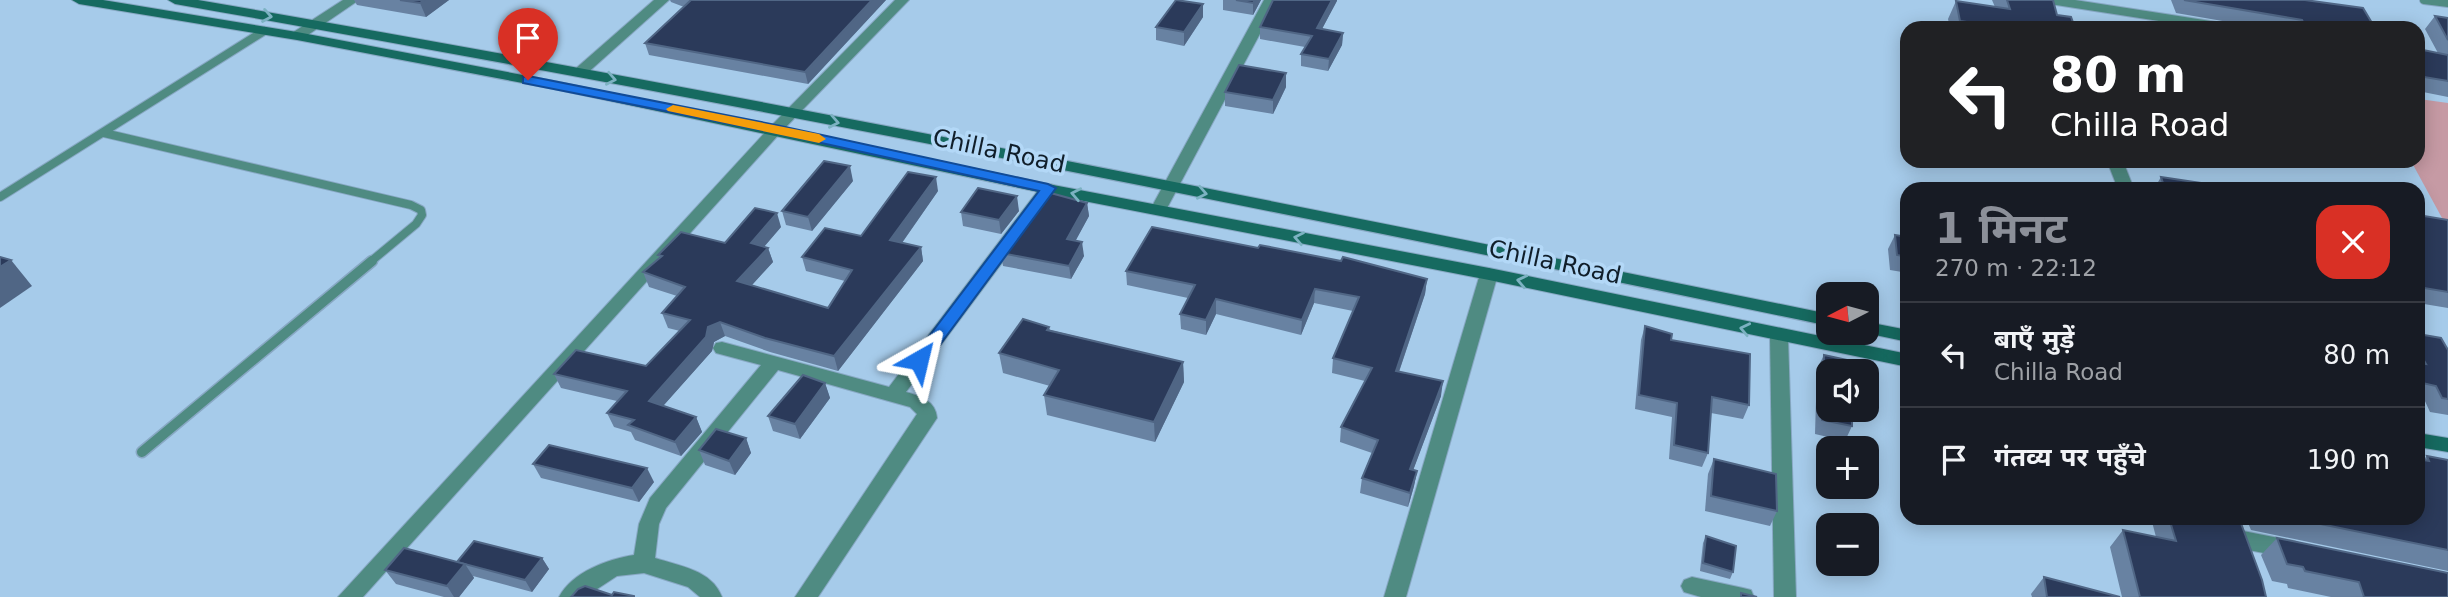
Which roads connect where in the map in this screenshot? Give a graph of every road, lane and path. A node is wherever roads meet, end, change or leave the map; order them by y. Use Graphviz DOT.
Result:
graph roads {
  1 [pos="79,0"];
  2 [pos="175,0"];
  3 [pos="352,0"];
  4 [pos="662,0"];
  5 [pos="902,0"];
  6 [pos="1271,0"];
  7 [pos="2424,0"];
  8 [pos="2056,1"];
  9 [pos="2448,3"];
  10 [pos="2063,19"];
  11 [pos="2185,21"];
  12 [pos="314,24"];
  13 [pos="264,31"];
  14 [pos="297,36"];
  15 [pos="579,72"];
  16 [pos="793,114"];
  17 [pos="776,129"];
  18 [pos="104,133"];
  19 [pos="1048,188"];
  20 [pos="1169,188"];
  21 [pos="0,197"];
  22 [pos="1158,210"];
  23 [pos="1489,274"];
  24 [pos="1816,317"];
  25 [pos="1880,331"];
  26 [pos="1900,334"];
  27 [pos="1779,336"];
  28 [pos="722,348"];
  29 [pos="1900,359"];
  30 [pos="774,363"];
  31 [pos="892,397"];
  32 [pos="2425,441"];
  33 [pos="2448,445"];
  34 [pos="142,452"];
  35 [pos="2233,525"];
  36 [pos="2238,539"];
  37 [pos="2316,555"];
  38 [pos="2247,562"];
  39 [pos="645,564"];
  40 [pos="1692,586"];
  41 [pos="349,597"];
  42 [pos="570,597"];
  43 [pos="711,597"];
  44 [pos="806,597"];
  45 [pos="1395,597"];
  46 [pos="1743,597"];
  47 [pos="1785,597"];
  1 -- 13 [label="main road, Chilla Road"];
  2 -- 12 [label="main road, Chilla Road, one-way"];
  3 -- 12 [label="street"];
  4 -- 15 [label="street"];
  5 -- 16 [label="street"];
  6 -- 20 [label="street"];
  7 -- 9 [label="lane"];
  8 -- 10 [label="street"];
  8 -- 11 [label="street"];
  12 -- 14 [label="street"];
  12 -- 15 [label="main road, Chilla Road"];
  13 -- 14 [label="main road, Chilla Road"];
  13 -- 18 [label="lane"];
  14 -- 17 [label="main road, Chilla Road"];
  15 -- 16 [label="main road, Chilla Road, one-way"];
  16 -- 17 [label="street"];
  16 -- 20 [label="main road, Chilla Road, one-way"];
  17 -- 19 [label="main road, Chilla Road"];
  17 -- 41 [label="street"];
  18 -- 21 [label="lane"];
  18 -- 34 [label="lane"];
  22 -- 19 [label="main road, Chilla Road, one-way"];
  19 -- 31 [label="street"];
  20 -- 22 [label="street"];
  20 -- 24 [label="main road, Chilla Road, one-way"];
  23 -- 22 [label="main road, Chilla Road, one-way"];
  27 -- 23 [label="main road, Chilla Road, one-way"];
  23 -- 45 [label="street"];
  25 -- 26 [label="main road"];
  27 -- 29 [label="main road, Chilla Road"];
  27 -- 47 [label="street"];
  28 -- 30 [label="street"];
  30 -- 31 [label="street"];
  30 -- 39 [label="street"];
  31 -- 44 [label="street"];
  32 -- 33 [label="main road"];
  35 -- 36 [label="street"];
  36 -- 37 [label="street"];
  36 -- 38 [label="street"];
  39 -- 42 [label="street"];
  39 -- 43 [label="street"];
  40 -- 46 [label="street"];
}
